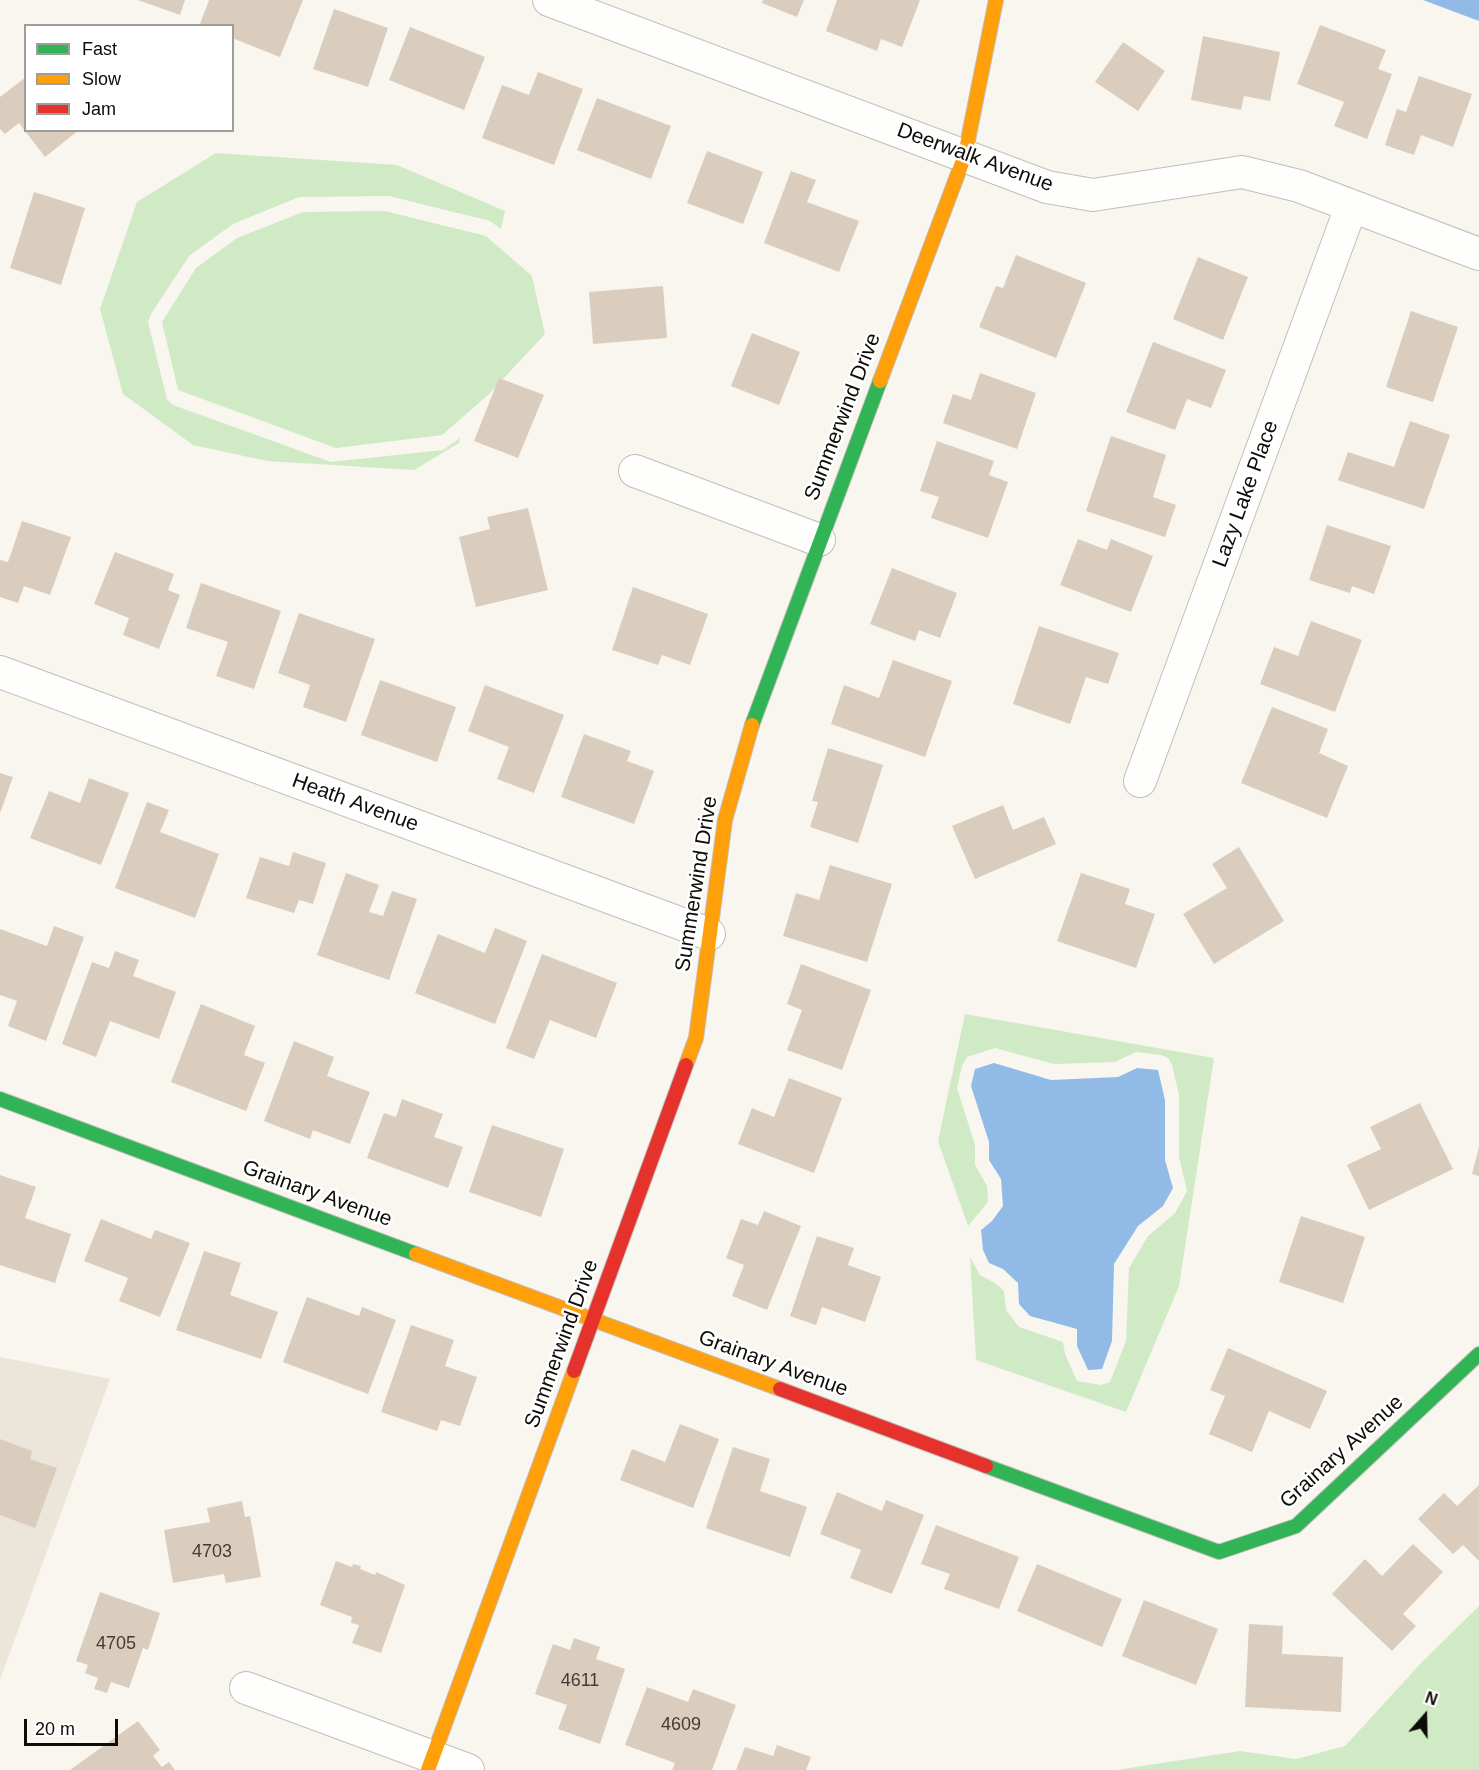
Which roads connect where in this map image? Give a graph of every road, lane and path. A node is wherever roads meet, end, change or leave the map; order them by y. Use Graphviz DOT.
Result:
graph roads {
  1 [pos="549,0"];
  2 [pos="996,0"];
  3 [pos="965,155"];
  4 [pos="1351,207"];
  5 [pos="1479,254"];
  6 [pos="635,471"];
  7 [pos="819,540"];
  8 [pos="0,672"];
  9 [pos="1140,781"];
  10 [pos="710,934"];
  11 [pos="0,1100"];
  12 [pos="594,1318"];
  13 [pos="1479,1354"];
  14 [pos="246,1688"];
  15 [pos="430,1763"];
  16 [pos="468,1770"];
  1 -- 3 [label="street, Deerwalk Avenue"];
  2 -- 3 [label="street, Summerwind Drive"];
  3 -- 4 [label="street, Deerwalk Avenue"];
  3 -- 7 [label="street, Summerwind Drive"];
  4 -- 5 [label="street, Deerwalk Avenue"];
  4 -- 9 [label="street, Lazy Lake Place"];
  6 -- 7 [label="street"];
  7 -- 10 [label="street, Summerwind Drive"];
  8 -- 10 [label="street, Heath Avenue"];
  10 -- 12 [label="street, Summerwind Drive"];
  11 -- 12 [label="street, Grainary Avenue"];
  12 -- 13 [label="street, Grainary Avenue"];
  12 -- 15 [label="street, Summerwind Drive"];
  14 -- 15 [label="street"];
  15 -- 16 [label="street"];
}
